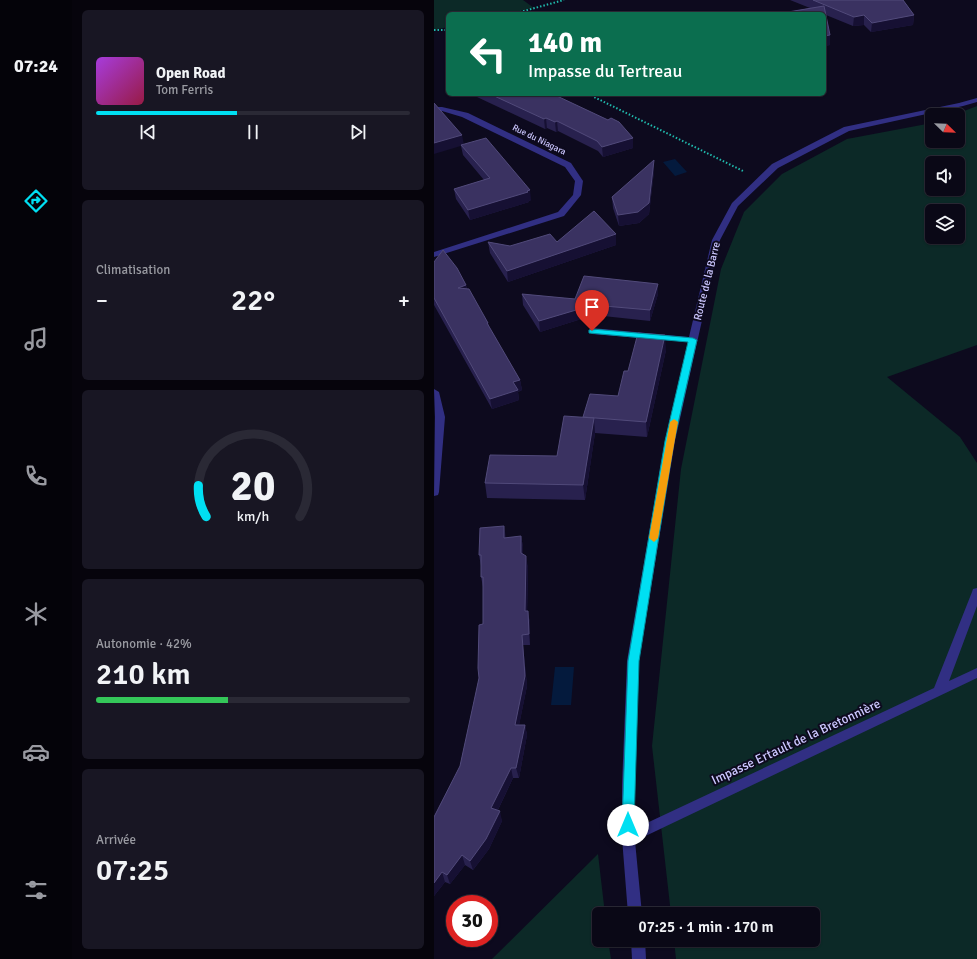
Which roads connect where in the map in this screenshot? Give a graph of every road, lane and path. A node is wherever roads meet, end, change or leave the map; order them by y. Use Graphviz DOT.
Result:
graph roads {
  1 [pos="564,0"];
  2 [pos="520,12"];
  3 [pos="434,30"];
  4 [pos="446,30"];
  5 [pos="592,96"];
  6 [pos="977,100"];
  7 [pos="434,109"];
  8 [pos="761,180"];
  9 [pos="434,255"];
  10 [pos="592,331"];
  11 [pos="693,340"];
  12 [pos="434,392"];
  13 [pos="434,492"];
  14 [pos="977,592"];
  15 [pos="977,673"];
  16 [pos="939,691"];
  17 [pos="628,838"];
  18 [pos="634,907"];
  19 [pos="639,947"];
  20 [pos="640,959"];
  1 -- 2 [label="path"];
  3 -- 4 [label="path"];
  5 -- 8 [label="path"];
  6 -- 8 [label="street, Route de la Barre"];
  7 -- 9 [label="street, Rue du Niagara"];
  8 -- 11 [label="street, Route de la Barre"];
  10 -- 11 [label="street"];
  11 -- 17 [label="street, Route de la Barre"];
  12 -- 13 [label="street"];
  14 -- 16 [label="street"];
  15 -- 16 [label="street, Impasse Ertault de la Bretonnière"];
  16 -- 17 [label="street, Impasse Ertault de la Bretonnière"];
  17 -- 18 [label="street, Route de la Barre"];
  19 -- 20 [label="street"];
}
